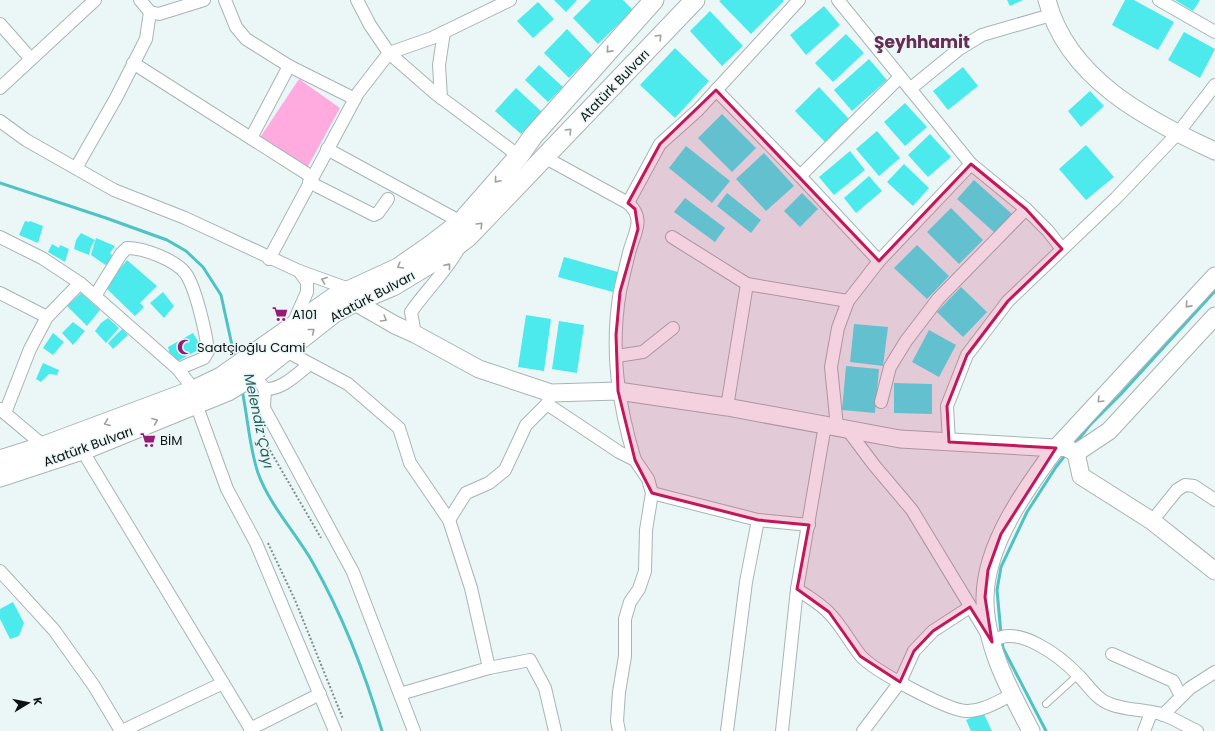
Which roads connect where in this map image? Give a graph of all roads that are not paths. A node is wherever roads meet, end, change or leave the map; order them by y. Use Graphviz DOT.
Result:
graph roads {
  1 [pos="94,0"];
  2 [pos="140,0"];
  3 [pos="204,0"];
  4 [pos="225,0"];
  5 [pos="357,0"];
  6 [pos="510,0"];
  7 [pos="654,0"];
  8 [pos="695,0"];
  9 [pos="799,0"];
  10 [pos="838,0"];
  11 [pos="1159,0"];
  12 [pos="1049,8"];
  13 [pos="150,12"];
  14 [pos="0,24"];
  15 [pos="444,32"];
  16 [pos="1215,32"];
  17 [pos="389,53"];
  18 [pos="31,59"];
  19 [pos="133,63"];
  20 [pos="289,66"];
  21 [pos="900,77"];
  22 [pos="1215,85"];
  23 [pos="0,88"];
  24 [pos="716,90"];
  25 [pos="910,90"];
  26 [pos="441,98"];
  27 [pos="355,99"];
  28 [pos="0,121"];
  29 [pos="1178,133"];
  30 [pos="251,138"];
  31 [pos="327,149"];
  32 [pos="1215,151"];
  33 [pos="519,156"];
  34 [pos="544,157"];
  35 [pos="971,164"];
  36 [pos="76,168"];
  37 [pos="800,176"];
  38 [pos="311,180"];
  39 [pos="388,199"];
  40 [pos="628,203"];
  41 [pos="1026,209"];
  42 [pos="461,222"];
  43 [pos="0,236"];
  44 [pos="672,237"];
  45 [pos="464,241"];
  46 [pos="1062,249"];
  47 [pos="269,258"];
  48 [pos="879,261"];
  49 [pos="299,271"];
  50 [pos="1215,276"];
  51 [pos="80,283"];
  52 [pos="747,284"];
  53 [pos="0,293"];
  54 [pos="352,295"];
  55 [pos="95,296"];
  56 [pos="848,301"];
  57 [pos="1215,316"];
  58 [pos="47,317"];
  59 [pos="292,326"];
  60 [pos="673,328"];
  61 [pos="415,334"];
  62 [pos="286,351"];
  63 [pos="617,356"];
  64 [pos="310,364"];
  65 [pos="178,369"];
  66 [pos="257,373"];
  67 [pos="618,391"];
  68 [pos="195,397"];
  69 [pos="549,399"];
  70 [pos="881,402"];
  71 [pos="727,407"];
  72 [pos="3,411"];
  73 [pos="836,427"];
  74 [pos="949,442"];
  75 [pos="44,446"];
  76 [pos="82,450"];
  77 [pos="1066,450"];
  78 [pos="0,460"];
  79 [pos="635,460"];
  80 [pos="0,477"];
  81 [pos="652,493"];
  82 [pos="1215,500"];
  83 [pos="449,520"];
  84 [pos="758,520"];
  85 [pos="1152,522"];
  86 [pos="809,525"];
  87 [pos="1215,571"];
  88 [pos="1,575"];
  89 [pos="797,590"];
  90 [pos="970,607"];
  91 [pos="994,640"];
  92 [pos="1112,654"];
  93 [pos="489,668"];
  94 [pos="1215,672"];
  95 [pos="1078,675"];
  96 [pos="900,682"];
  97 [pos="223,683"];
  98 [pos="320,694"];
  99 [pos="400,694"];
  100 [pos="1012,695"];
  101 [pos="1182,696"];
  102 [pos="1046,704"];
  103 [pos="1157,714"];
  104 [pos="251,730"];
  105 [pos="1027,730"];
  106 [pos="122,731"];
  107 [pos="335,731"];
  108 [pos="414,731"];
  109 [pos="555,731"];
  110 [pos="619,731"];
  111 [pos="727,731"];
  112 [pos="782,731"];
  113 [pos="863,731"];
  114 [pos="1144,731"];
  115 [pos="1197,731"];
  1 -- 18 [label="street"];
  2 -- 13 [label="street"];
  3 -- 13 [label="street"];
  4 -- 20 [label="street"];
  5 -- 17 [label="street"];
  6 -- 15 [label="street"];
  7 -- 33 [label="main road, Atatürk Bulvarı, one-way"];
  34 -- 8 [label="main road, Atatürk Bulvarı, one-way"];
  9 -- 24 [label="street"];
  10 -- 21 [label="street"];
  11 -- 16 [label="street"];
  12 -- 25 [label="street"];
  12 -- 29 [label="street"];
  13 -- 19 [label="street"];
  14 -- 18 [label="street"];
  15 -- 17 [label="street"];
  15 -- 26 [label="street"];
  17 -- 26 [label="street"];
  17 -- 27 [label="street"];
  18 -- 23 [label="street"];
  19 -- 30 [label="street"];
  19 -- 36 [label="street"];
  20 -- 27 [label="street"];
  20 -- 30 [label="street"];
  21 -- 25 [label="street"];
  21 -- 37 [label="street"];
  22 -- 29 [label="street"];
  24 -- 37 [label="street"];
  24 -- 40 [label="street"];
  25 -- 35 [label="street"];
  26 -- 33 [label="street"];
  27 -- 31 [label="street"];
  28 -- 36 [label="street"];
  29 -- 32 [label="street"];
  29 -- 46 [label="street"];
  30 -- 38 [label="street"];
  31 -- 38 [label="street"];
  31 -- 42 [label="street"];
  33 -- 42 [label="main road, Atatürk Bulvarı, one-way"];
  34 -- 40 [label="street"];
  45 -- 34 [label="main road, Atatürk Bulvarı, one-way"];
  35 -- 41 [label="street"];
  35 -- 48 [label="street"];
  36 -- 47 [label="street"];
  37 -- 48 [label="street"];
  38 -- 39 [label="street"];
  38 -- 47 [label="street"];
  40 -- 63 [label="street"];
  41 -- 46 [label="street"];
  41 -- 70 [label="street"];
  42 -- 54 [label="main road, Atatürk Bulvarı, one-way"];
  43 -- 51 [label="street"];
  44 -- 52 [label="street"];
  45 -- 54 [label="main road, Atatürk Bulvarı"];
  61 -- 45 [label="street, one-way"];
  46 -- 74 [label="street"];
  47 -- 49 [label="street"];
  48 -- 56 [label="street"];
  54 -- 49 [label="street, one-way"];
  49 -- 59 [label="street"];
  50 -- 77 [label="street, one-way"];
  51 -- 55 [label="street"];
  51 -- 58 [label="street"];
  52 -- 56 [label="street"];
  52 -- 71 [label="street"];
  53 -- 58 [label="street"];
  54 -- 59 [label="main road, Atatürk Bulvarı"];
  54 -- 61 [label="street, one-way"];
  62 -- 54 [label="main road, Atatürk Bulvarı, one-way"];
  55 -- 65 [label="street"];
  55 -- 65 [label="street"];
  56 -- 73 [label="street"];
  57 -- 77 [label="street"];
  58 -- 72 [label="street"];
  59 -- 66 [label="main road, Atatürk Bulvarı"];
  60 -- 63 [label="street"];
  61 -- 69 [label="street"];
  62 -- 64 [label="street"];
  62 -- 66 [label="main road, Atatürk Bulvarı"];
  63 -- 67 [label="street"];
  64 -- 66 [label="street"];
  64 -- 83 [label="street"];
  65 -- 68 [label="street"];
  66 -- 68 [label="main road, Atatürk Bulvarı"];
  66 -- 99 [label="street"];
  67 -- 69 [label="street"];
  67 -- 71 [label="street"];
  67 -- 79 [label="street"];
  68 -- 75 [label="main road, Atatürk Bulvarı, one-way"];
  76 -- 68 [label="main road, Atatürk Bulvarı, one-way"];
  68 -- 98 [label="street"];
  69 -- 79 [label="street"];
  69 -- 83 [label="street"];
  71 -- 73 [label="street"];
  72 -- 75 [label="street"];
  73 -- 74 [label="street"];
  73 -- 86 [label="street"];
  73 -- 90 [label="street"];
  74 -- 77 [label="street"];
  75 -- 78 [label="main road, Atatürk Bulvarı"];
  76 -- 80 [label="main road, Atatürk Bulvarı"];
  76 -- 97 [label="street"];
  77 -- 85 [label="street"];
  77 -- 91 [label="street"];
  79 -- 81 [label="street"];
  81 -- 84 [label="street"];
  81 -- 110 [label="street"];
  82 -- 85 [label="street"];
  83 -- 93 [label="street"];
  84 -- 86 [label="street"];
  84 -- 111 [label="street"];
  85 -- 87 [label="street"];
  86 -- 89 [label="street"];
  88 -- 106 [label="street"];
  89 -- 96 [label="street"];
  89 -- 112 [label="street"];
  90 -- 91 [label="street"];
  90 -- 96 [label="street"];
  91 -- 95 [label="street"];
  91 -- 100 [label="street"];
  92 -- 101 [label="street"];
  93 -- 99 [label="street"];
  93 -- 109 [label="street"];
  94 -- 101 [label="street"];
  95 -- 102 [label="lane"];
  95 -- 103 [label="street"];
  96 -- 100 [label="street"];
  96 -- 113 [label="street"];
  97 -- 104 [label="street"];
  97 -- 106 [label="street"];
  98 -- 104 [label="street"];
  98 -- 107 [label="street"];
  99 -- 108 [label="street"];
  100 -- 105 [label="street"];
  101 -- 103 [label="street"];
  103 -- 114 [label="street"];
  103 -- 115 [label="street"];
}
